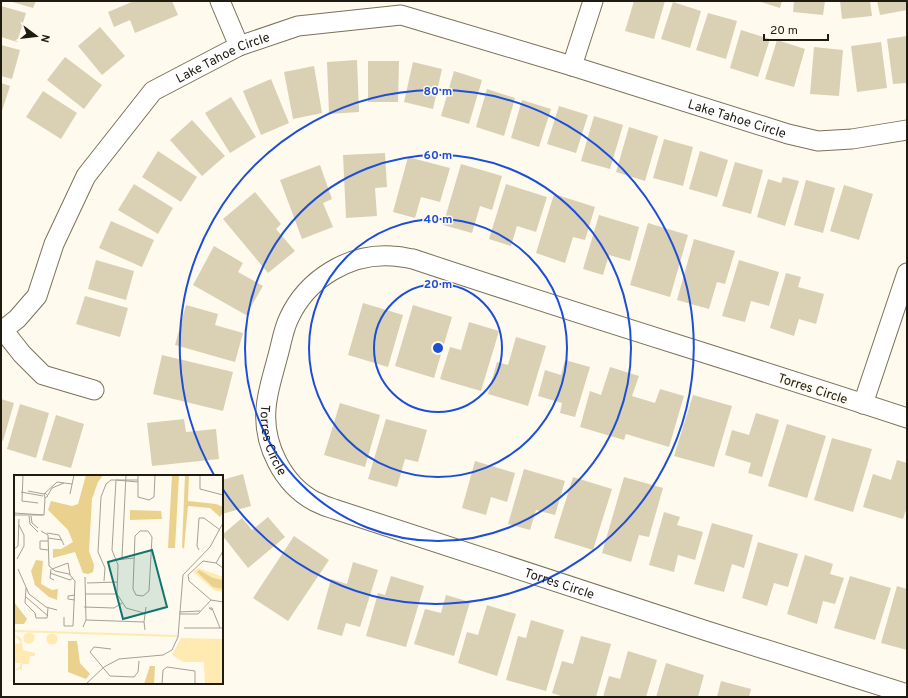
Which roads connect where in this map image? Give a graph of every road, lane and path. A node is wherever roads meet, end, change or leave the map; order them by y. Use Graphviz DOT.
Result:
graph roads {
  1 [pos="220,1"];
  2 [pos="593,1"];
  3 [pos="401,8"];
  4 [pos="239,46"];
  5 [pos="572,66"];
  6 [pos="907,130"];
  7 [pos="907,273"];
  8 [pos="2,330"];
  9 [pos="94,390"];
  10 [pos="863,404"];
  11 [pos="907,418"];
  12 [pos="907,694"];
  1 -- 4 [label="street"];
  2 -- 5 [label="street"];
  3 -- 4 [label="street, Lake Tahoe Circle"];
  3 -- 5 [label="street, Lake Tahoe Circle"];
  4 -- 8 [label="street, Lake Tahoe Circle"];
  5 -- 6 [label="street, Lake Tahoe Circle"];
  7 -- 10 [label="street, Torres Circle"];
  8 -- 9 [label="street, Lake Tahoe Circle"];
  10 -- 11 [label="street, Torres Circle"];
  10 -- 12 [label="street, Torres Circle"];
}
